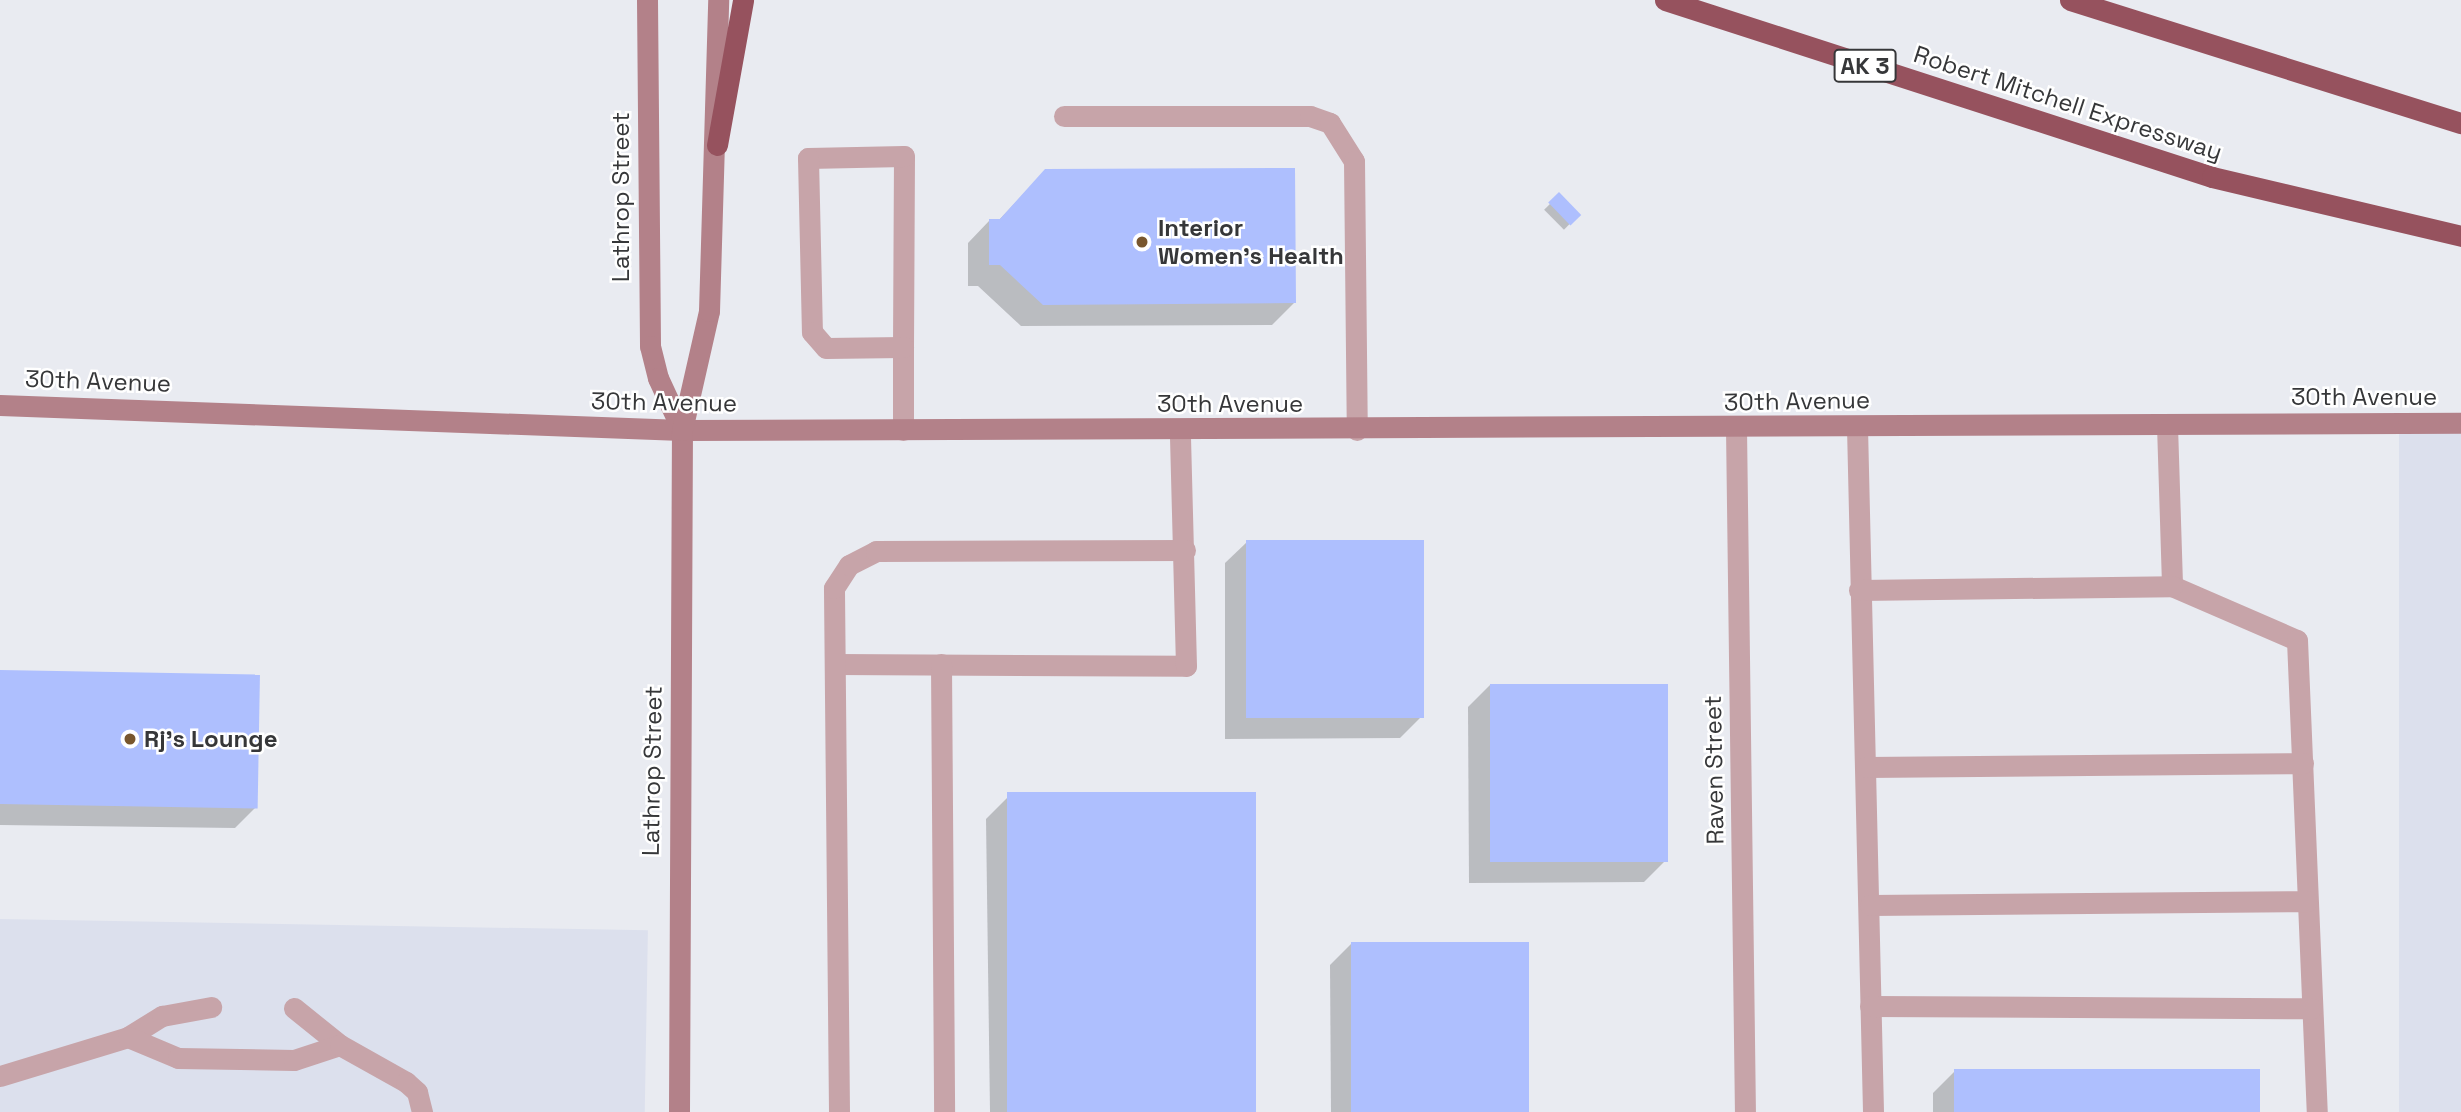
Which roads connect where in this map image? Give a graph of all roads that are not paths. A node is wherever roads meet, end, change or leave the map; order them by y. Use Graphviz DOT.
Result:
graph roads {
  1 [pos="647,0"];
  2 [pos="718,0"];
  3 [pos="743,0"];
  4 [pos="1665,0"];
  5 [pos="2070,0"];
  6 [pos="1064,116"];
  7 [pos="2461,123"];
  8 [pos="717,145"];
  9 [pos="2461,236"];
  10 [pos="904,347"];
  11 [pos="0,405"];
  12 [pos="2461,423"];
  13 [pos="2167,425"];
  14 [pos="1857,427"];
  15 [pos="1736,428"];
  16 [pos="682,430"];
  17 [pos="903,430"];
  18 [pos="1180,430"];
  19 [pos="1357,430"];
  20 [pos="1185,550"];
  21 [pos="2172,586"];
  22 [pos="1859,590"];
  23 [pos="835,664"];
  24 [pos="941,664"];
  25 [pos="2303,763"];
  26 [pos="1866,767"];
  27 [pos="2307,901"];
  28 [pos="1870,905"];
  29 [pos="1870,1006"];
  30 [pos="212,1007"];
  31 [pos="294,1008"];
  32 [pos="2311,1008"];
  33 [pos="128,1037"];
  34 [pos="340,1045"];
  35 [pos="0,1076"];
  36 [pos="422,1112"];
  37 [pos="679,1112"];
  38 [pos="839,1112"];
  39 [pos="944,1112"];
  40 [pos="1745,1112"];
  41 [pos="1873,1112"];
  42 [pos="2317,1112"];
  1 -- 16 [label="main road, Lathrop Street"];
  2 -- 8 [label="main road, Lathrop Street"];
  3 -- 8 [label="highway"];
  4 -- 9 [label="highway, Robert Mitchell Expressway / AK 3"];
  5 -- 7 [label="highway"];
  6 -- 19 [label="street"];
  8 -- 16 [label="main road, Lathrop Street"];
  10 -- 10 [label="street"];
  10 -- 17 [label="street"];
  11 -- 16 [label="main road, 30th Avenue"];
  12 -- 13 [label="main road, 30th Avenue"];
  13 -- 14 [label="main road, 30th Avenue"];
  13 -- 21 [label="street"];
  14 -- 15 [label="main road, 30th Avenue"];
  14 -- 22 [label="street"];
  15 -- 19 [label="main road, 30th Avenue"];
  15 -- 40 [label="street, Raven Street"];
  16 -- 17 [label="main road, 30th Avenue"];
  16 -- 37 [label="main road, Lathrop Street"];
  17 -- 18 [label="main road, 30th Avenue"];
  18 -- 19 [label="main road, 30th Avenue"];
  18 -- 20 [label="street"];
  20 -- 23 [label="street"];
  20 -- 24 [label="street"];
  21 -- 22 [label="street"];
  21 -- 25 [label="street"];
  22 -- 26 [label="street"];
  23 -- 24 [label="street"];
  23 -- 38 [label="street"];
  24 -- 39 [label="street"];
  25 -- 26 [label="street"];
  25 -- 27 [label="street"];
  26 -- 28 [label="street"];
  27 -- 28 [label="street"];
  27 -- 32 [label="street"];
  28 -- 29 [label="street"];
  29 -- 32 [label="street"];
  29 -- 41 [label="street"];
  30 -- 33 [label="street"];
  31 -- 34 [label="street"];
  32 -- 42 [label="street"];
  33 -- 34 [label="street"];
  33 -- 35 [label="street"];
  34 -- 36 [label="street"];
}
